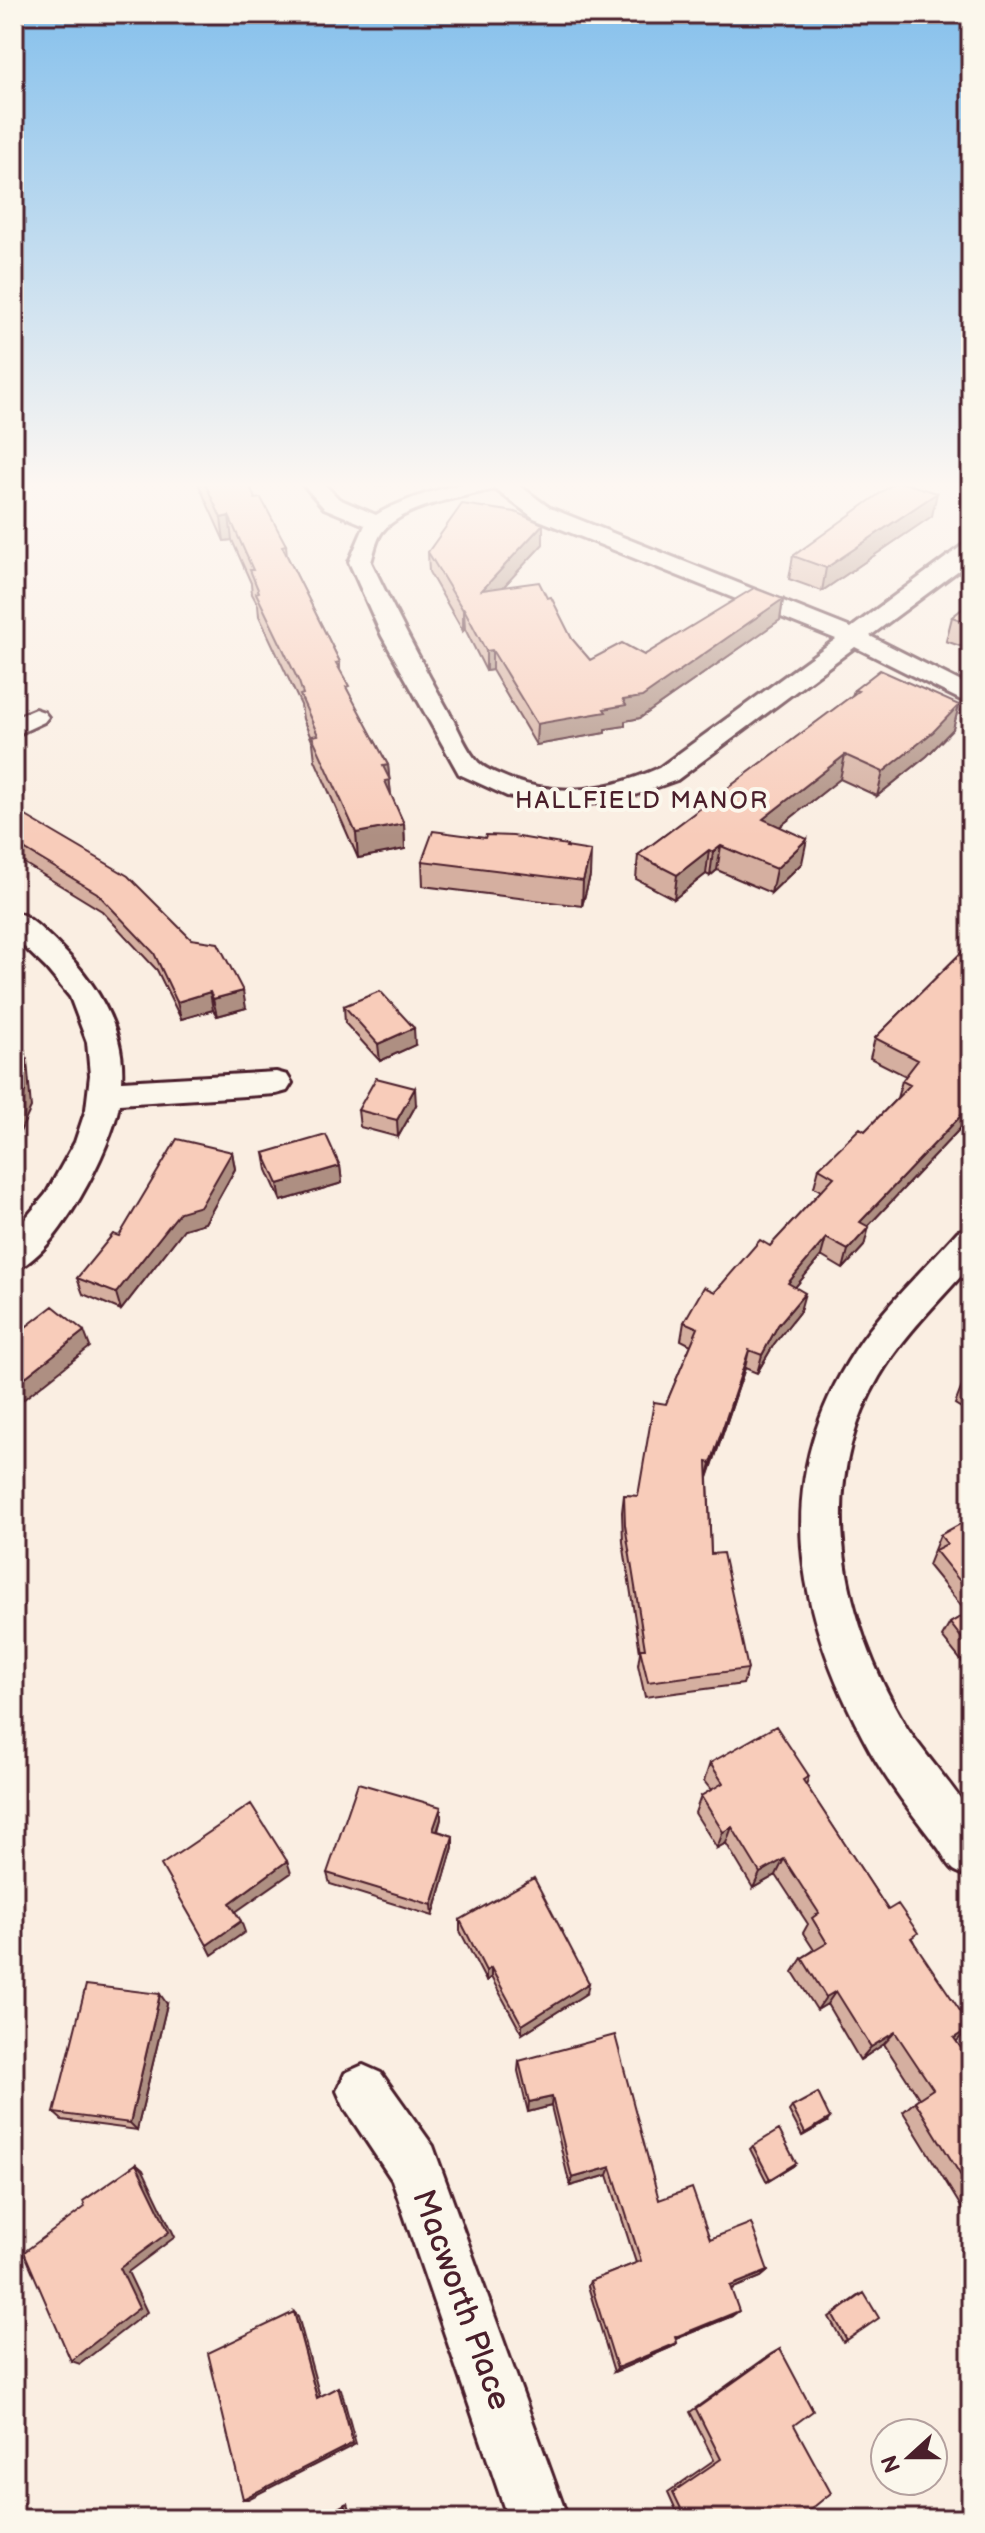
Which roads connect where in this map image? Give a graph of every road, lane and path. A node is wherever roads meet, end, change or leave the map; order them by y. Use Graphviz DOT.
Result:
graph roads {
  1 [pos="376,599"];
  2 [pos="757,599"];
  3 [pos="904,599"];
  4 [pos="853,637"];
  5 [pos="971,697"];
  6 [pos="14,921"];
  7 [pos="276,1083"];
  8 [pos="106,1093"];
  9 [pos="14,1256"];
  10 [pos="965,1258"];
  11 [pos="971,1853"];
  12 [pos="363,2091"];
  13 [pos="538,2519"];
  1 -- 4 [label="street"];
  2 -- 4 [label="street"];
  3 -- 4 [label="street"];
  4 -- 5 [label="street"];
  6 -- 8 [label="street"];
  7 -- 8 [label="street"];
  8 -- 9 [label="street"];
  10 -- 11 [label="street"];
  12 -- 13 [label="street, Macworth Place"];
}
